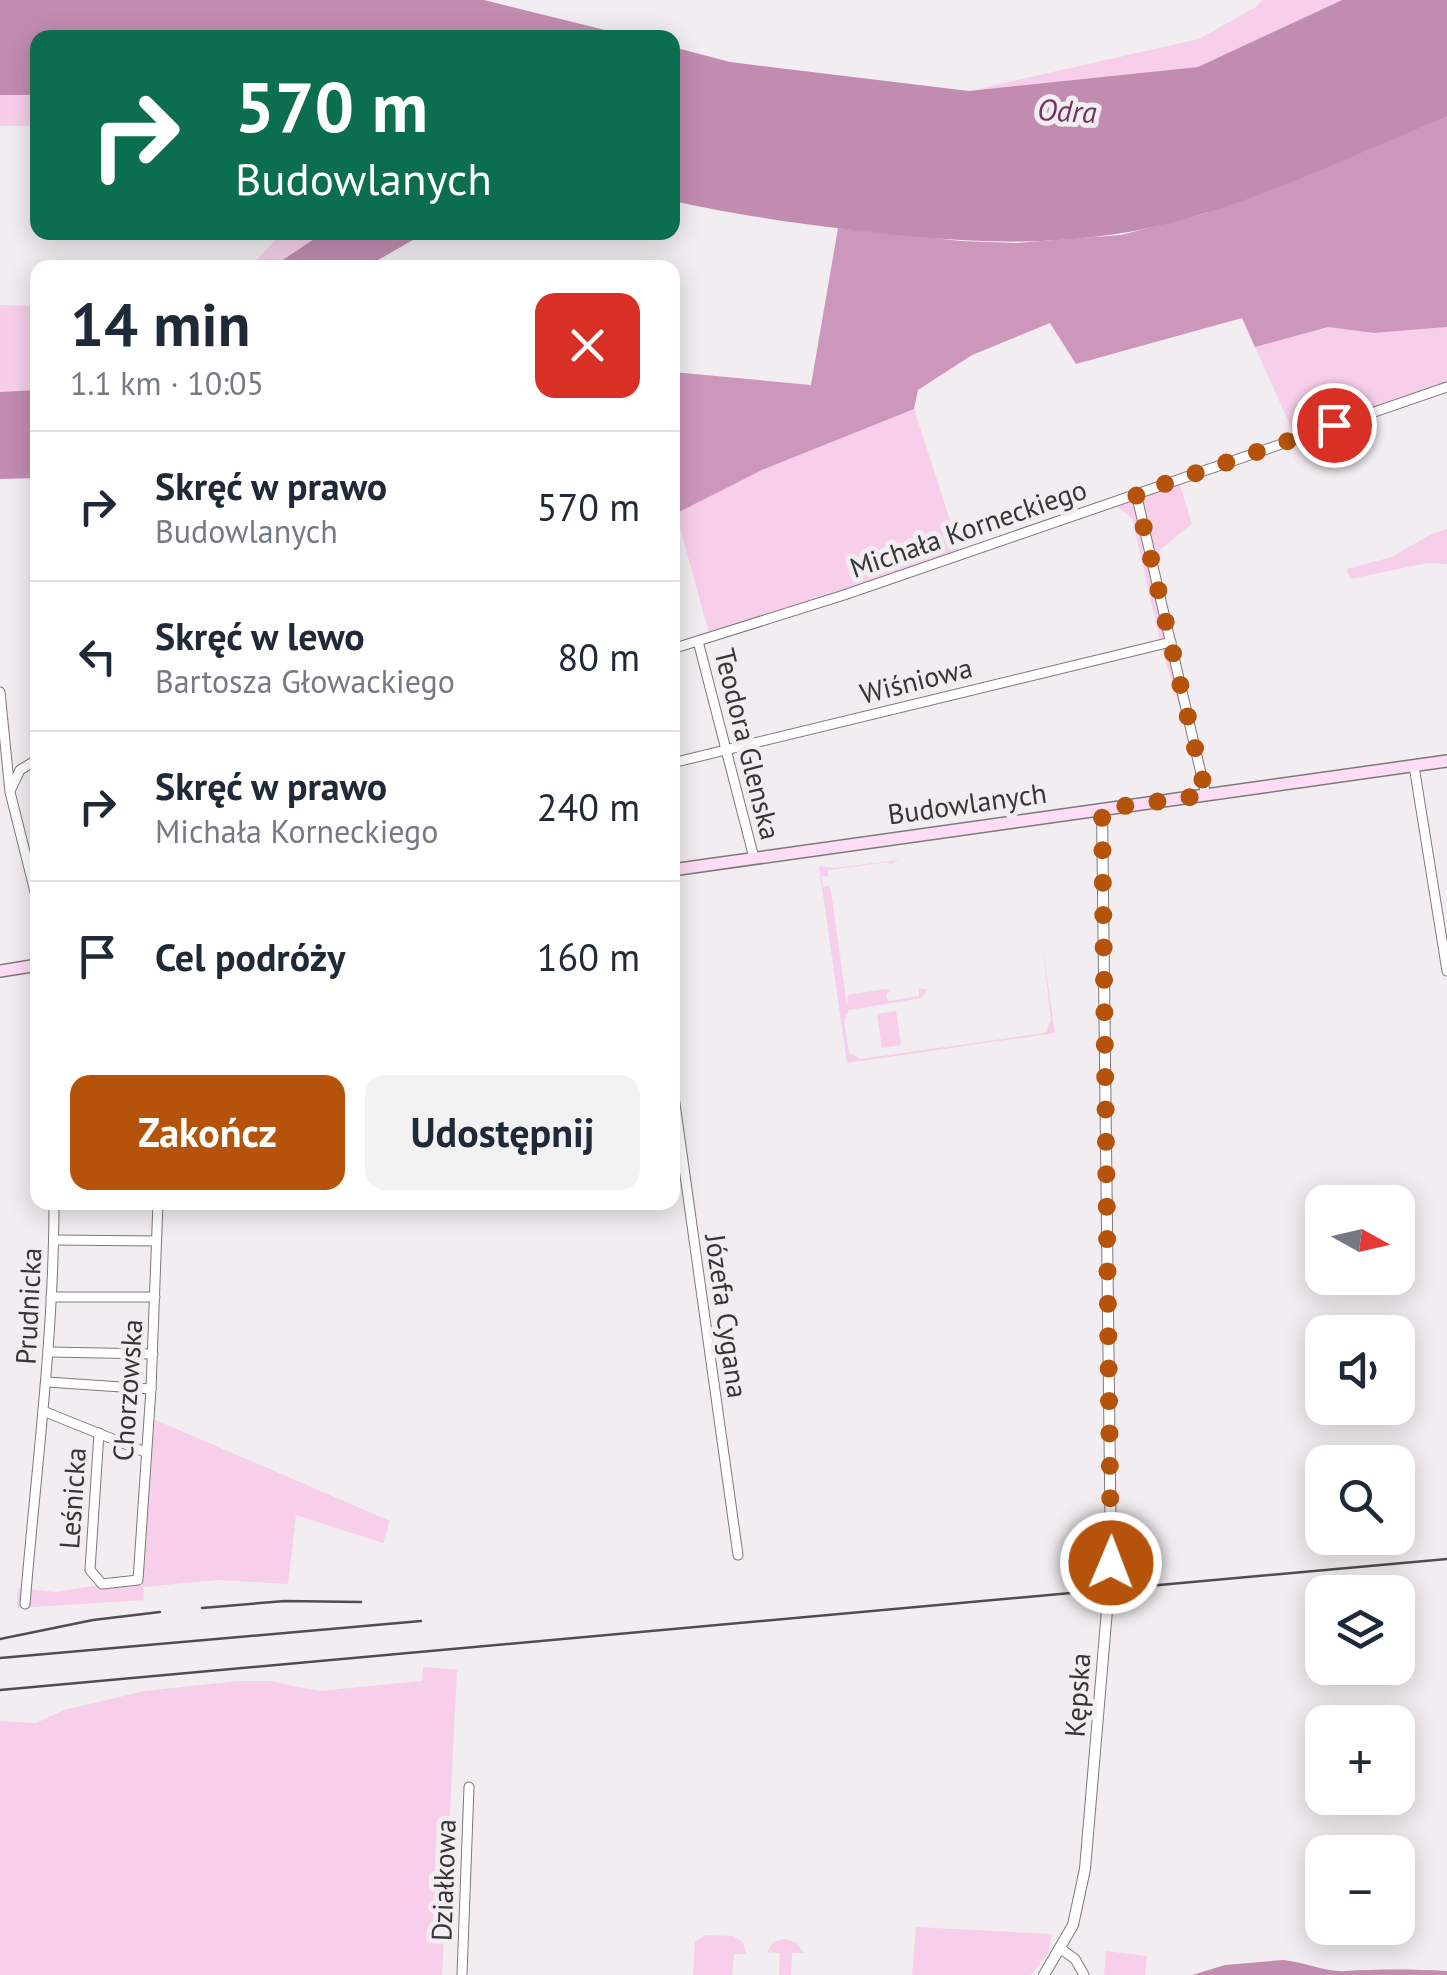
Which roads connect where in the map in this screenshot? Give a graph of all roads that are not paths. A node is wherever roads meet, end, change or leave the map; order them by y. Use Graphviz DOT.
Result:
graph roads {
  1 [pos="1447,387"];
  2 [pos="1136,494"];
  3 [pos="698,640"];
  4 [pos="1171,642"];
  5 [pos="680,646"];
  6 [pos="0,692"];
  7 [pos="726,749"];
  8 [pos="680,761"];
  9 [pos="1447,761"];
  10 [pos="30,764"];
  11 [pos="1414,766"];
  12 [pos="5,794"];
  13 [pos="1206,795"];
  14 [pos="1102,809"];
  15 [pos="754,858"];
  16 [pos="680,869"];
  17 [pos="30,877"];
  18 [pos="30,966"];
  19 [pos="0,970"];
  20 [pos="1447,971"];
  21 [pos="680,1139"];
  22 [pos="54,1210"];
  23 [pos="158,1210"];
  24 [pos="54,1240"];
  25 [pos="156,1241"];
  26 [pos="156,1297"];
  27 [pos="52,1298"];
  28 [pos="50,1352"];
  29 [pos="153,1354"];
  30 [pos="47,1382"];
  31 [pos="151,1388"];
  32 [pos="44,1410"];
  33 [pos="99,1433"];
  34 [pos="145,1452"];
  35 [pos="738,1555"];
  36 [pos="138,1580"];
  37 [pos="25,1604"];
  38 [pos="468,1787"];
  39 [pos="1061,1949"];
  40 [pos="462,1975"];
  41 [pos="1044,1975"];
  42 [pos="1084,1975"];
  1 -- 2 [label="street, Michała Korneckiego"];
  2 -- 3 [label="street, Michała Korneckiego"];
  2 -- 4 [label="street"];
  3 -- 5 [label="street, Michała Korneckiego"];
  3 -- 7 [label="street, Teodora Glenska"];
  4 -- 7 [label="street, Wiśniowa"];
  4 -- 13 [label="street"];
  6 -- 12 [label="street"];
  7 -- 8 [label="street, Wiśniowa"];
  7 -- 15 [label="street, Teodora Glenska"];
  9 -- 11 [label="main road, Budowlanych"];
  10 -- 12 [label="street"];
  11 -- 13 [label="main road, Budowlanych"];
  11 -- 20 [label="street"];
  12 -- 17 [label="street"];
  13 -- 14 [label="main road, Budowlanych"];
  14 -- 15 [label="main road, Budowlanych"];
  14 -- 39 [label="street, Kępska"];
  15 -- 16 [label="main road, Budowlanych"];
  18 -- 19 [label="main road"];
  21 -- 35 [label="street, Józefa Cygana"];
  22 -- 24 [label="street, Prudnicka"];
  23 -- 25 [label="street, Chorzowska"];
  24 -- 25 [label="street"];
  24 -- 27 [label="street, Prudnicka"];
  25 -- 26 [label="street, Chorzowska"];
  26 -- 27 [label="street"];
  26 -- 29 [label="street, Chorzowska"];
  27 -- 28 [label="street, Prudnicka"];
  28 -- 29 [label="street"];
  28 -- 30 [label="street, Prudnicka"];
  29 -- 31 [label="street, Chorzowska"];
  30 -- 31 [label="street"];
  30 -- 32 [label="street, Prudnicka"];
  31 -- 34 [label="street, Chorzowska"];
  32 -- 33 [label="street"];
  32 -- 37 [label="street, Prudnicka"];
  33 -- 34 [label="street"];
  33 -- 36 [label="street, Leśnicka"];
  34 -- 36 [label="street, Chorzowska"];
  38 -- 40 [label="street, Działkowa"];
  39 -- 41 [label="street, Kępska"];
  39 -- 42 [label="street"];
}
